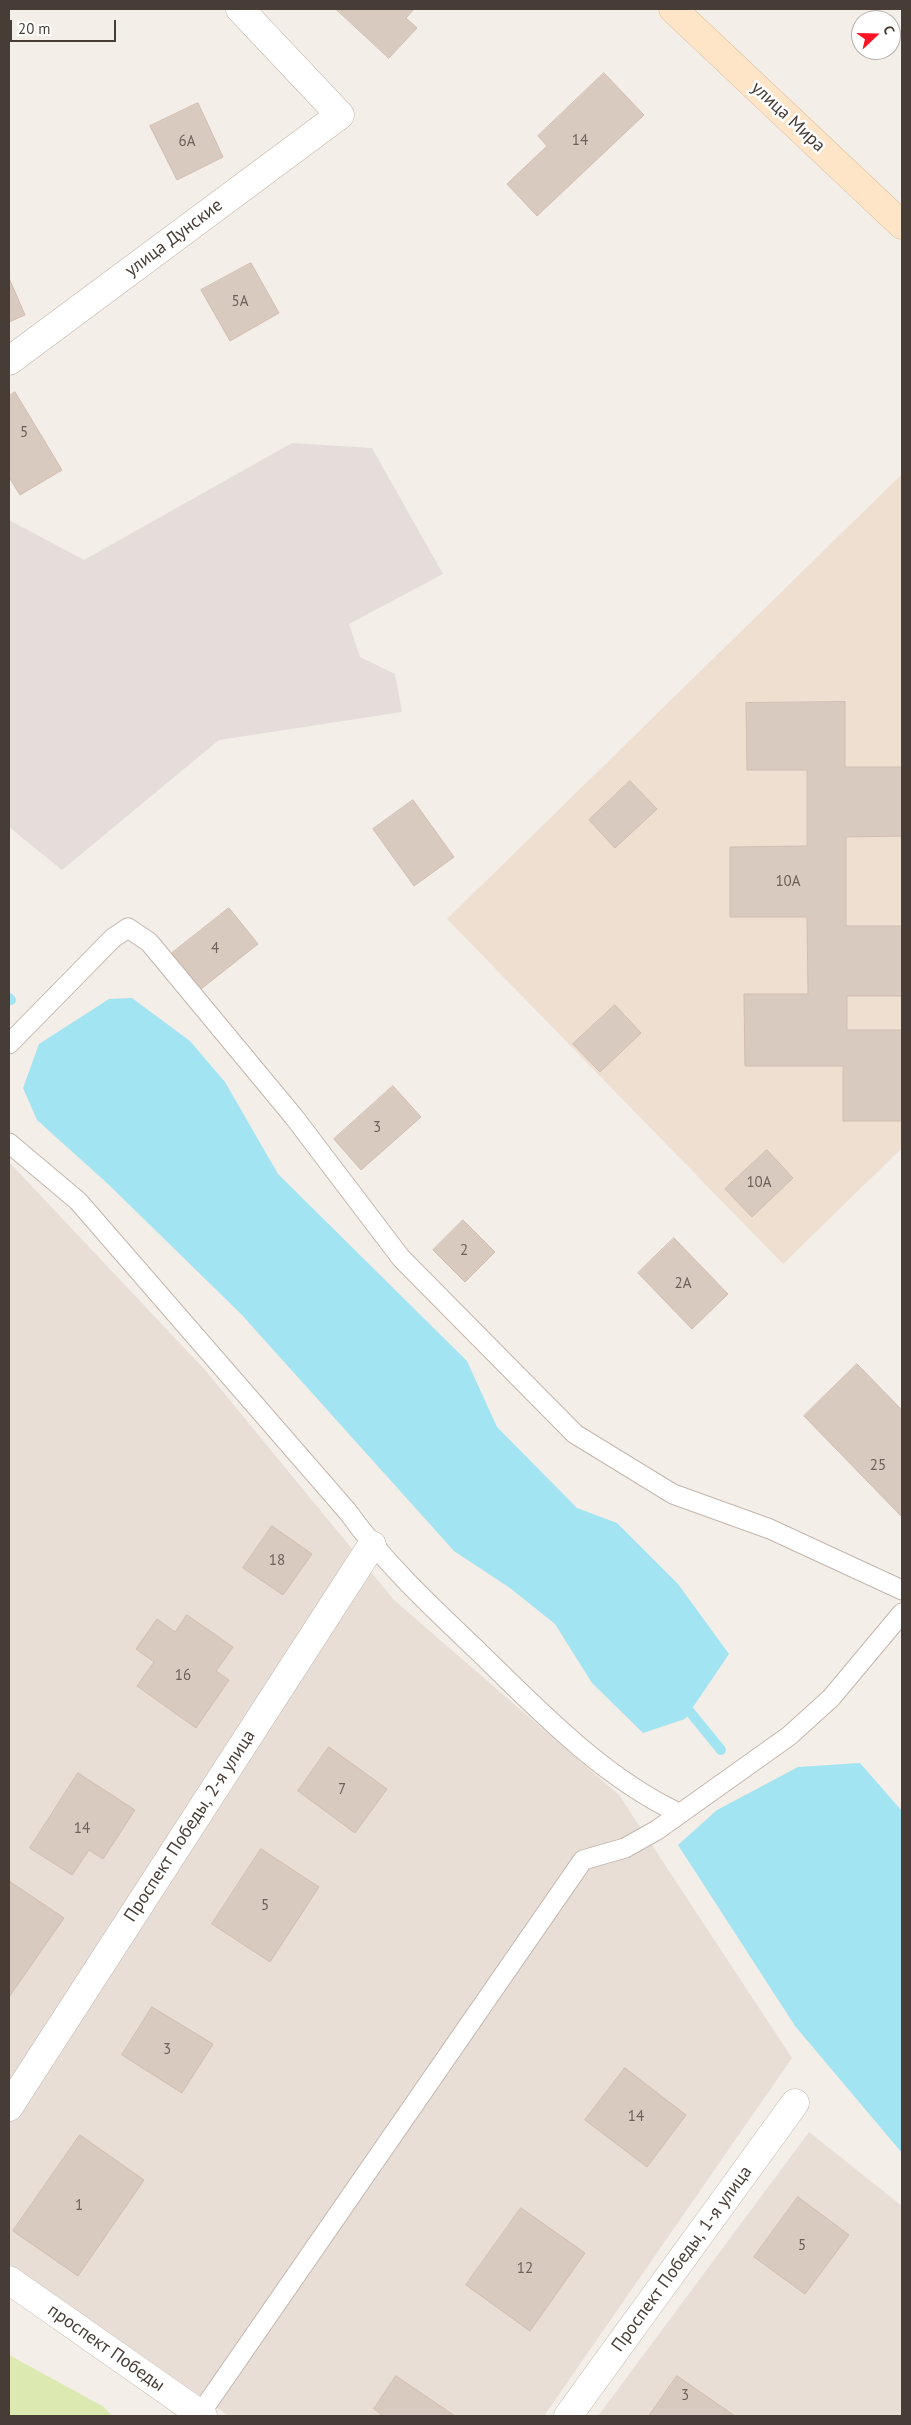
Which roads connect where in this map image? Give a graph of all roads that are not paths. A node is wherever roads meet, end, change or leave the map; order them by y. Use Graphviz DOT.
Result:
graph roads {
  1 [pos="240,9"];
  2 [pos="673,9"];
  3 [pos="902,225"];
  4 [pos="9,361"];
  5 [pos="9,1044"];
  6 [pos="9,1143"];
  7 [pos="372,1545"];
  8 [pos="902,1590"];
  9 [pos="902,1613"];
  10 [pos="679,1814"];
  11 [pos="795,2102"];
  12 [pos="9,2107"];
  13 [pos="9,2280"];
  14 [pos="202,2415"];
  15 [pos="568,2416"];
  1 -- 4 [label="street, улица Дунские"];
  2 -- 3 [label="street, улица Мира"];
  5 -- 8 [label="lane"];
  6 -- 7 [label="lane"];
  7 -- 10 [label="lane"];
  7 -- 12 [label="street, Проспект Победы, 2-я улица"];
  9 -- 10 [label="lane"];
  10 -- 14 [label="lane"];
  11 -- 15 [label="street, Проспект Победы, 1-я улица"];
  13 -- 14 [label="street, проспект Победы"];
}
